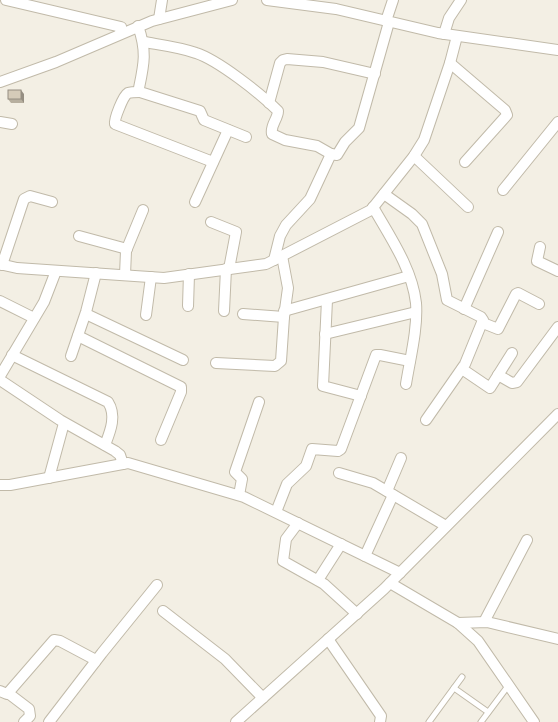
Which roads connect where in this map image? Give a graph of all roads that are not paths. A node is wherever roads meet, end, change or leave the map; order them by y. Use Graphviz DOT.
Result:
graph roads {
  1 [pos="6,0"];
  2 [pos="162,0"];
  3 [pos="232,0"];
  4 [pos="272,0"];
  5 [pos="393,0"];
  6 [pos="461,0"];
  7 [pos="301,2"];
  8 [pos="159,19"];
  9 [pos="387,21"];
  10 [pos="138,26"];
  11 [pos="120,34"];
  12 [pos="444,34"];
  13 [pos="457,36"];
  14 [pos="144,42"];
  15 [pos="558,50"];
  16 [pos="450,63"];
  17 [pos="375,74"];
  18 [pos="0,82"];
  19 [pos="140,92"];
  20 [pos="269,103"];
  21 [pos="0,122"];
  22 [pos="558,122"];
  23 [pos="12,124"];
  24 [pos="228,130"];
  25 [pos="246,137"];
  26 [pos="331,154"];
  27 [pos="414,156"];
  28 [pos="213,162"];
  29 [pos="464,162"];
  30 [pos="503,190"];
  31 [pos="384,194"];
  32 [pos="52,202"];
  33 [pos="195,202"];
  34 [pos="373,207"];
  35 [pos="468,208"];
  36 [pos="143,210"];
  37 [pos="211,222"];
  38 [pos="498,232"];
  39 [pos="79,236"];
  40 [pos="540,247"];
  41 [pos="127,249"];
  42 [pos="278,258"];
  43 [pos="1,264"];
  44 [pos="228,269"];
  45 [pos="56,270"];
  46 [pos="558,271"];
  47 [pos="96,273"];
  48 [pos="188,274"];
  49 [pos="125,275"];
  50 [pos="409,276"];
  51 [pos="151,277"];
  52 [pos="327,300"];
  53 [pos="0,301"];
  54 [pos="539,304"];
  55 [pos="188,306"];
  56 [pos="464,309"];
  57 [pos="224,311"];
  58 [pos="416,312"];
  59 [pos="86,314"];
  60 [pos="243,314"];
  61 [pos="284,314"];
  62 [pos="146,315"];
  63 [pos="34,318"];
  64 [pos="483,323"];
  65 [pos="558,327"];
  66 [pos="326,334"];
  67 [pos="78,336"];
  68 [pos="512,353"];
  69 [pos="12,355"];
  70 [pos="71,356"];
  71 [pos="183,360"];
  72 [pos="410,361"];
  73 [pos="216,363"];
  74 [pos="462,369"];
  75 [pos="498,375"];
  76 [pos="0,376"];
  77 [pos="0,380"];
  78 [pos="406,384"];
  79 [pos="361,396"];
  80 [pos="259,402"];
  81 [pos="558,414"];
  82 [pos="426,420"];
  83 [pos="64,423"];
  84 [pos="161,440"];
  85 [pos="105,445"];
  86 [pos="401,458"];
  87 [pos="122,464"];
  88 [pos="339,473"];
  89 [pos="49,478"];
  90 [pos="0,485"];
  91 [pos="390,493"];
  92 [pos="239,495"];
  93 [pos="276,512"];
  94 [pos="298,523"];
  95 [pos="446,526"];
  96 [pos="527,540"];
  97 [pos="341,544"];
  98 [pos="365,556"];
  99 [pos="400,573"];
  100 [pos="318,580"];
  101 [pos="390,583"];
  102 [pos="158,585"];
  103 [pos="163,611"];
  104 [pos="356,614"];
  105 [pos="484,622"];
  106 [pos="458,623"];
  107 [pos="328,639"];
  108 [pos="558,639"];
  109 [pos="95,662"];
  110 [pos="462,677"];
  111 [pos="509,685"];
  112 [pos="454,688"];
  113 [pos="4,692"];
  114 [pos="263,698"];
  115 [pos="488,712"];
  116 [pos="24,722"];
  117 [pos="50,722"];
  118 [pos="236,722"];
  119 [pos="380,722"];
  120 [pos="429,722"];
  121 [pos="481,722"];
  122 [pos="534,722"];
  1 -- 11 [label="street"];
  2 -- 8 [label="street"];
  3 -- 8 [label="street"];
  4 -- 7 [label="street"];
  5 -- 9 [label="street"];
  6 -- 12 [label="street"];
  7 -- 9 [label="street"];
  8 -- 10 [label="street"];
  9 -- 12 [label="street"];
  9 -- 17 [label="street"];
  10 -- 11 [label="street"];
  10 -- 14 [label="street"];
  11 -- 18 [label="street"];
  12 -- 13 [label="street"];
  13 -- 15 [label="street"];
  13 -- 16 [label="street"];
  14 -- 19 [label="street"];
  14 -- 20 [label="street"];
  16 -- 27 [label="street"];
  16 -- 29 [label="street"];
  17 -- 20 [label="street"];
  17 -- 26 [label="street"];
  19 -- 24 [label="street"];
  19 -- 28 [label="street"];
  20 -- 26 [label="street"];
  21 -- 23 [label="street"];
  22 -- 30 [label="street"];
  24 -- 25 [label="street"];
  24 -- 28 [label="street"];
  26 -- 42 [label="street"];
  27 -- 31 [label="street"];
  27 -- 35 [label="street"];
  28 -- 33 [label="street"];
  31 -- 34 [label="street"];
  31 -- 56 [label="street"];
  32 -- 43 [label="street"];
  34 -- 42 [label="street"];
  34 -- 50 [label="street"];
  36 -- 41 [label="street"];
  37 -- 44 [label="street"];
  38 -- 56 [label="street"];
  39 -- 41 [label="street"];
  40 -- 46 [label="street"];
  41 -- 49 [label="street"];
  42 -- 44 [label="street"];
  42 -- 61 [label="street"];
  43 -- 45 [label="street"];
  44 -- 48 [label="street"];
  44 -- 57 [label="street"];
  45 -- 47 [label="street"];
  45 -- 63 [label="street"];
  47 -- 49 [label="street"];
  47 -- 59 [label="street"];
  48 -- 51 [label="street"];
  48 -- 55 [label="street"];
  49 -- 51 [label="street"];
  50 -- 52 [label="street"];
  50 -- 58 [label="street"];
  51 -- 62 [label="street"];
  52 -- 61 [label="street"];
  52 -- 66 [label="street"];
  53 -- 63 [label="street"];
  54 -- 64 [label="street"];
  56 -- 64 [label="street"];
  58 -- 66 [label="street"];
  58 -- 72 [label="street"];
  59 -- 67 [label="street"];
  59 -- 71 [label="street"];
  60 -- 61 [label="street"];
  61 -- 73 [label="street"];
  63 -- 69 [label="street"];
  64 -- 74 [label="street"];
  65 -- 75 [label="street"];
  66 -- 79 [label="street"];
  67 -- 70 [label="street"];
  67 -- 84 [label="street"];
  68 -- 75 [label="street"];
  69 -- 76 [label="street"];
  69 -- 85 [label="street"];
  72 -- 78 [label="street"];
  72 -- 79 [label="street"];
  74 -- 75 [label="street"];
  74 -- 82 [label="street"];
  77 -- 83 [label="street"];
  79 -- 93 [label="street"];
  80 -- 92 [label="street"];
  81 -- 95 [label="street"];
  83 -- 85 [label="street"];
  83 -- 89 [label="street"];
  85 -- 87 [label="street"];
  86 -- 91 [label="street"];
  87 -- 89 [label="street"];
  87 -- 92 [label="street"];
  88 -- 91 [label="street"];
  89 -- 90 [label="street"];
  91 -- 95 [label="street"];
  91 -- 98 [label="street"];
  92 -- 93 [label="street"];
  93 -- 94 [label="street"];
  94 -- 97 [label="street"];
  94 -- 100 [label="street"];
  95 -- 99 [label="street"];
  96 -- 105 [label="street"];
  97 -- 98 [label="street"];
  97 -- 100 [label="street"];
  98 -- 99 [label="street"];
  99 -- 101 [label="street"];
  100 -- 104 [label="street"];
  101 -- 104 [label="street"];
  101 -- 106 [label="street"];
  102 -- 109 [label="street"];
  103 -- 114 [label="street"];
  104 -- 107 [label="street"];
  105 -- 106 [label="street"];
  105 -- 108 [label="street"];
  106 -- 111 [label="street"];
  107 -- 114 [label="street"];
  107 -- 119 [label="street"];
  109 -- 113 [label="street"];
  109 -- 117 [label="street"];
  110 -- 112 [label="lane"];
  111 -- 115 [label="lane"];
  111 -- 122 [label="street"];
  112 -- 115 [label="lane"];
  112 -- 120 [label="lane"];
  113 -- 116 [label="street"];
  114 -- 118 [label="street"];
  115 -- 121 [label="lane"];
}
